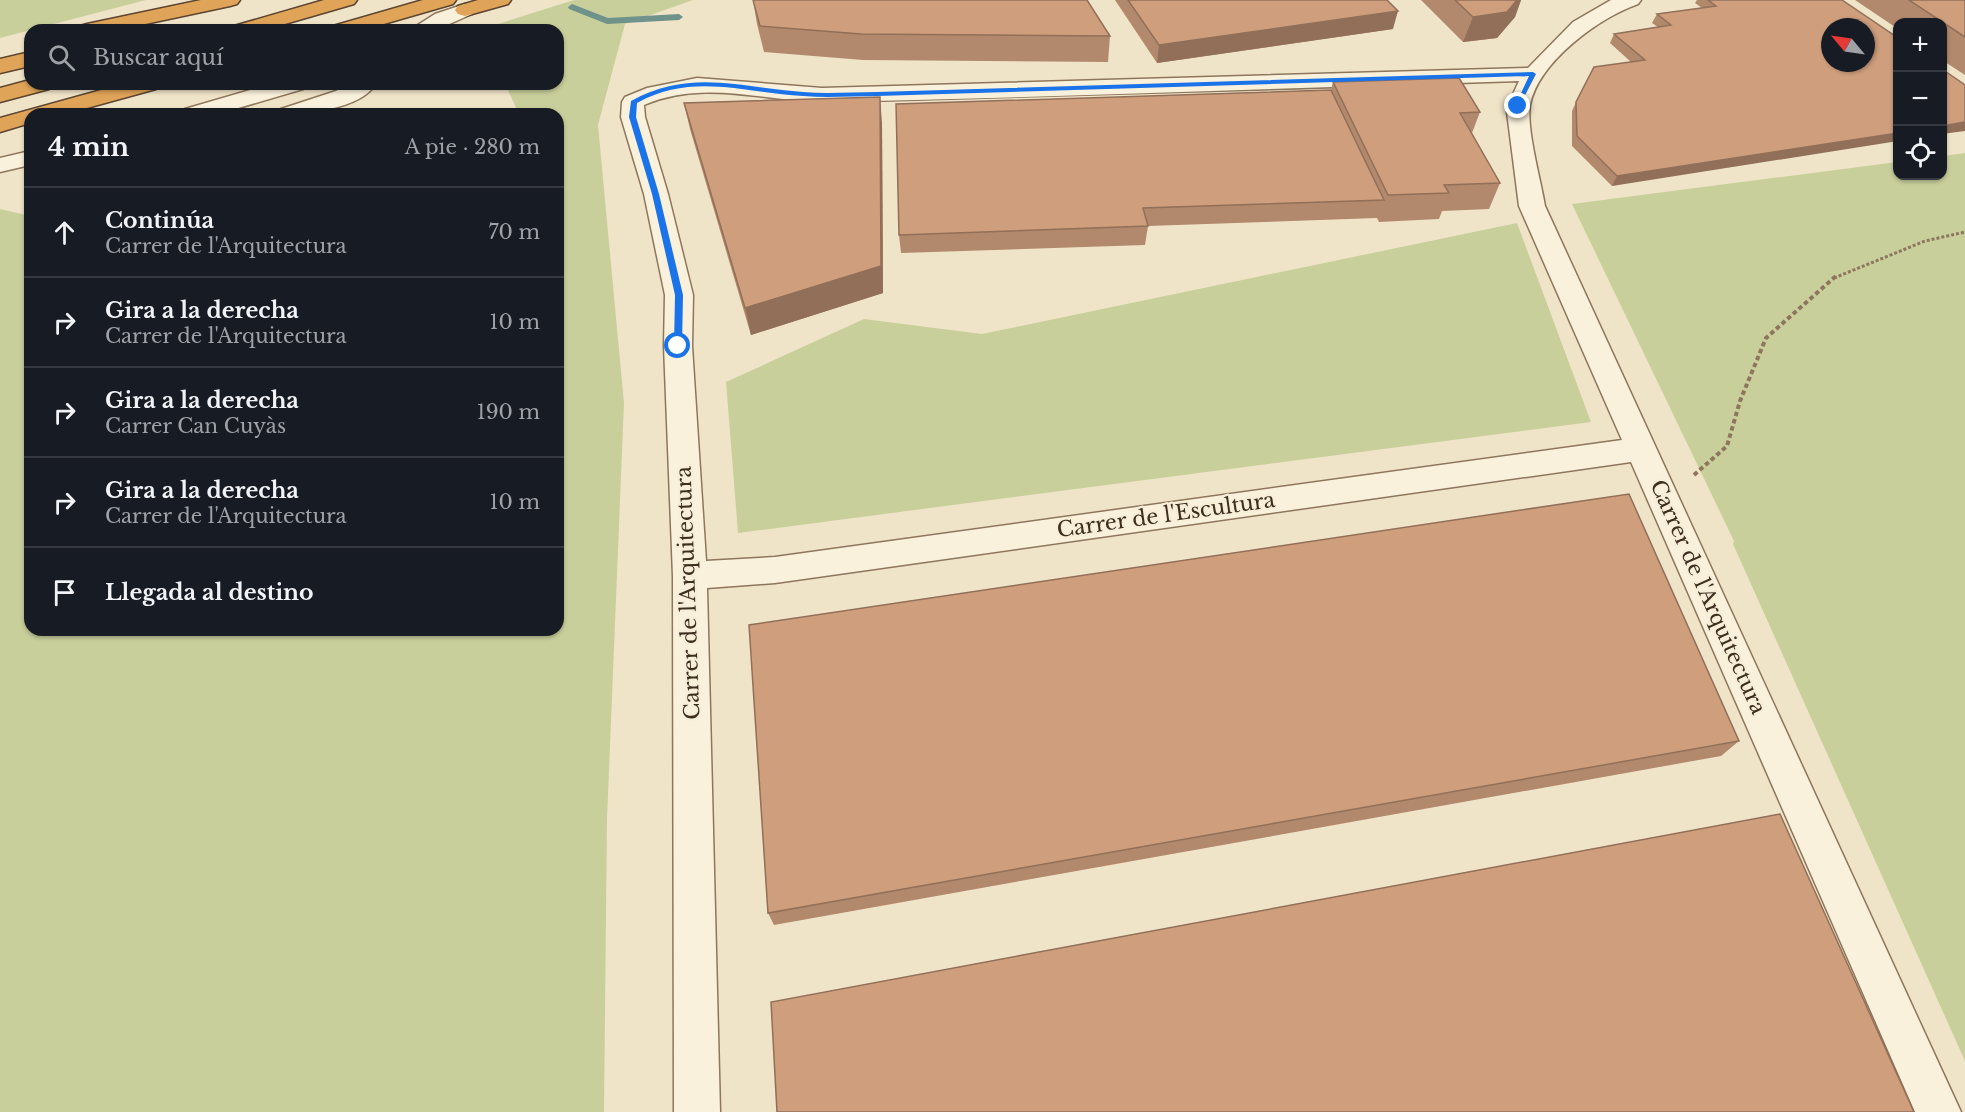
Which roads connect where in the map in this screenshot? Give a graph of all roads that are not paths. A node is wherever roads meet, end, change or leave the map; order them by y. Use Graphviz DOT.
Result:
graph roads {
  1 [pos="230,0"];
  2 [pos="253,0"];
  3 [pos="348,0"];
  4 [pos="446,0"];
  5 [pos="501,0"];
  6 [pos="1631,0"];
  7 [pos="465,10"];
  8 [pos="116,24"];
  9 [pos="163,24"];
  10 [pos="262,24"];
  11 [pos="361,24"];
  12 [pos="433,24"];
  13 [pos="24,44"];
  14 [pos="0,50"];
  15 [pos="24,60"];
  16 [pos="0,66"];
  17 [pos="1533,74"];
  18 [pos="24,89"];
  19 [pos="126,90"];
  20 [pos="275,90"];
  21 [pos="354,90"];
  22 [pos="0,95"];
  23 [pos="61,108"];
  24 [pos="213,108"];
  25 [pos="307,108"];
  26 [pos="24,118"];
  27 [pos="0,125"];
  28 [pos="24,160"];
  29 [pos="0,166"];
  30 [pos="24,168"];
  31 [pos="1642,449"];
  32 [pos="690,576"];
  33 [pos="697,1112"];
  34 [pos="1938,1112"];
  1 -- 8 [label="highway"];
  2 -- 9 [label="highway"];
  3 -- 10 [label="highway"];
  4 -- 11 [label="highway"];
  5 -- 7 [label="highway"];
  6 -- 17 [label="street, Carrer de l'Arquitectura"];
  7 -- 12 [label="street"];
  13 -- 14 [label="highway"];
  15 -- 16 [label="highway"];
  17 -- 31 [label="street, Carrer de l'Arquitectura"];
  17 -- 32 [label="street, Carrer de l'Arquitectura"];
  18 -- 22 [label="highway"];
  19 -- 23 [label="highway"];
  20 -- 24 [label="street"];
  21 -- 25 [label="street"];
  26 -- 27 [label="highway"];
  28 -- 29 [label="street"];
  29 -- 30 [label="street"];
  31 -- 32 [label="street, Carrer de l'Escultura"];
  31 -- 34 [label="street, Carrer de l'Arquitectura"];
  32 -- 33 [label="street, Carrer de l'Arquitectura"];
}
